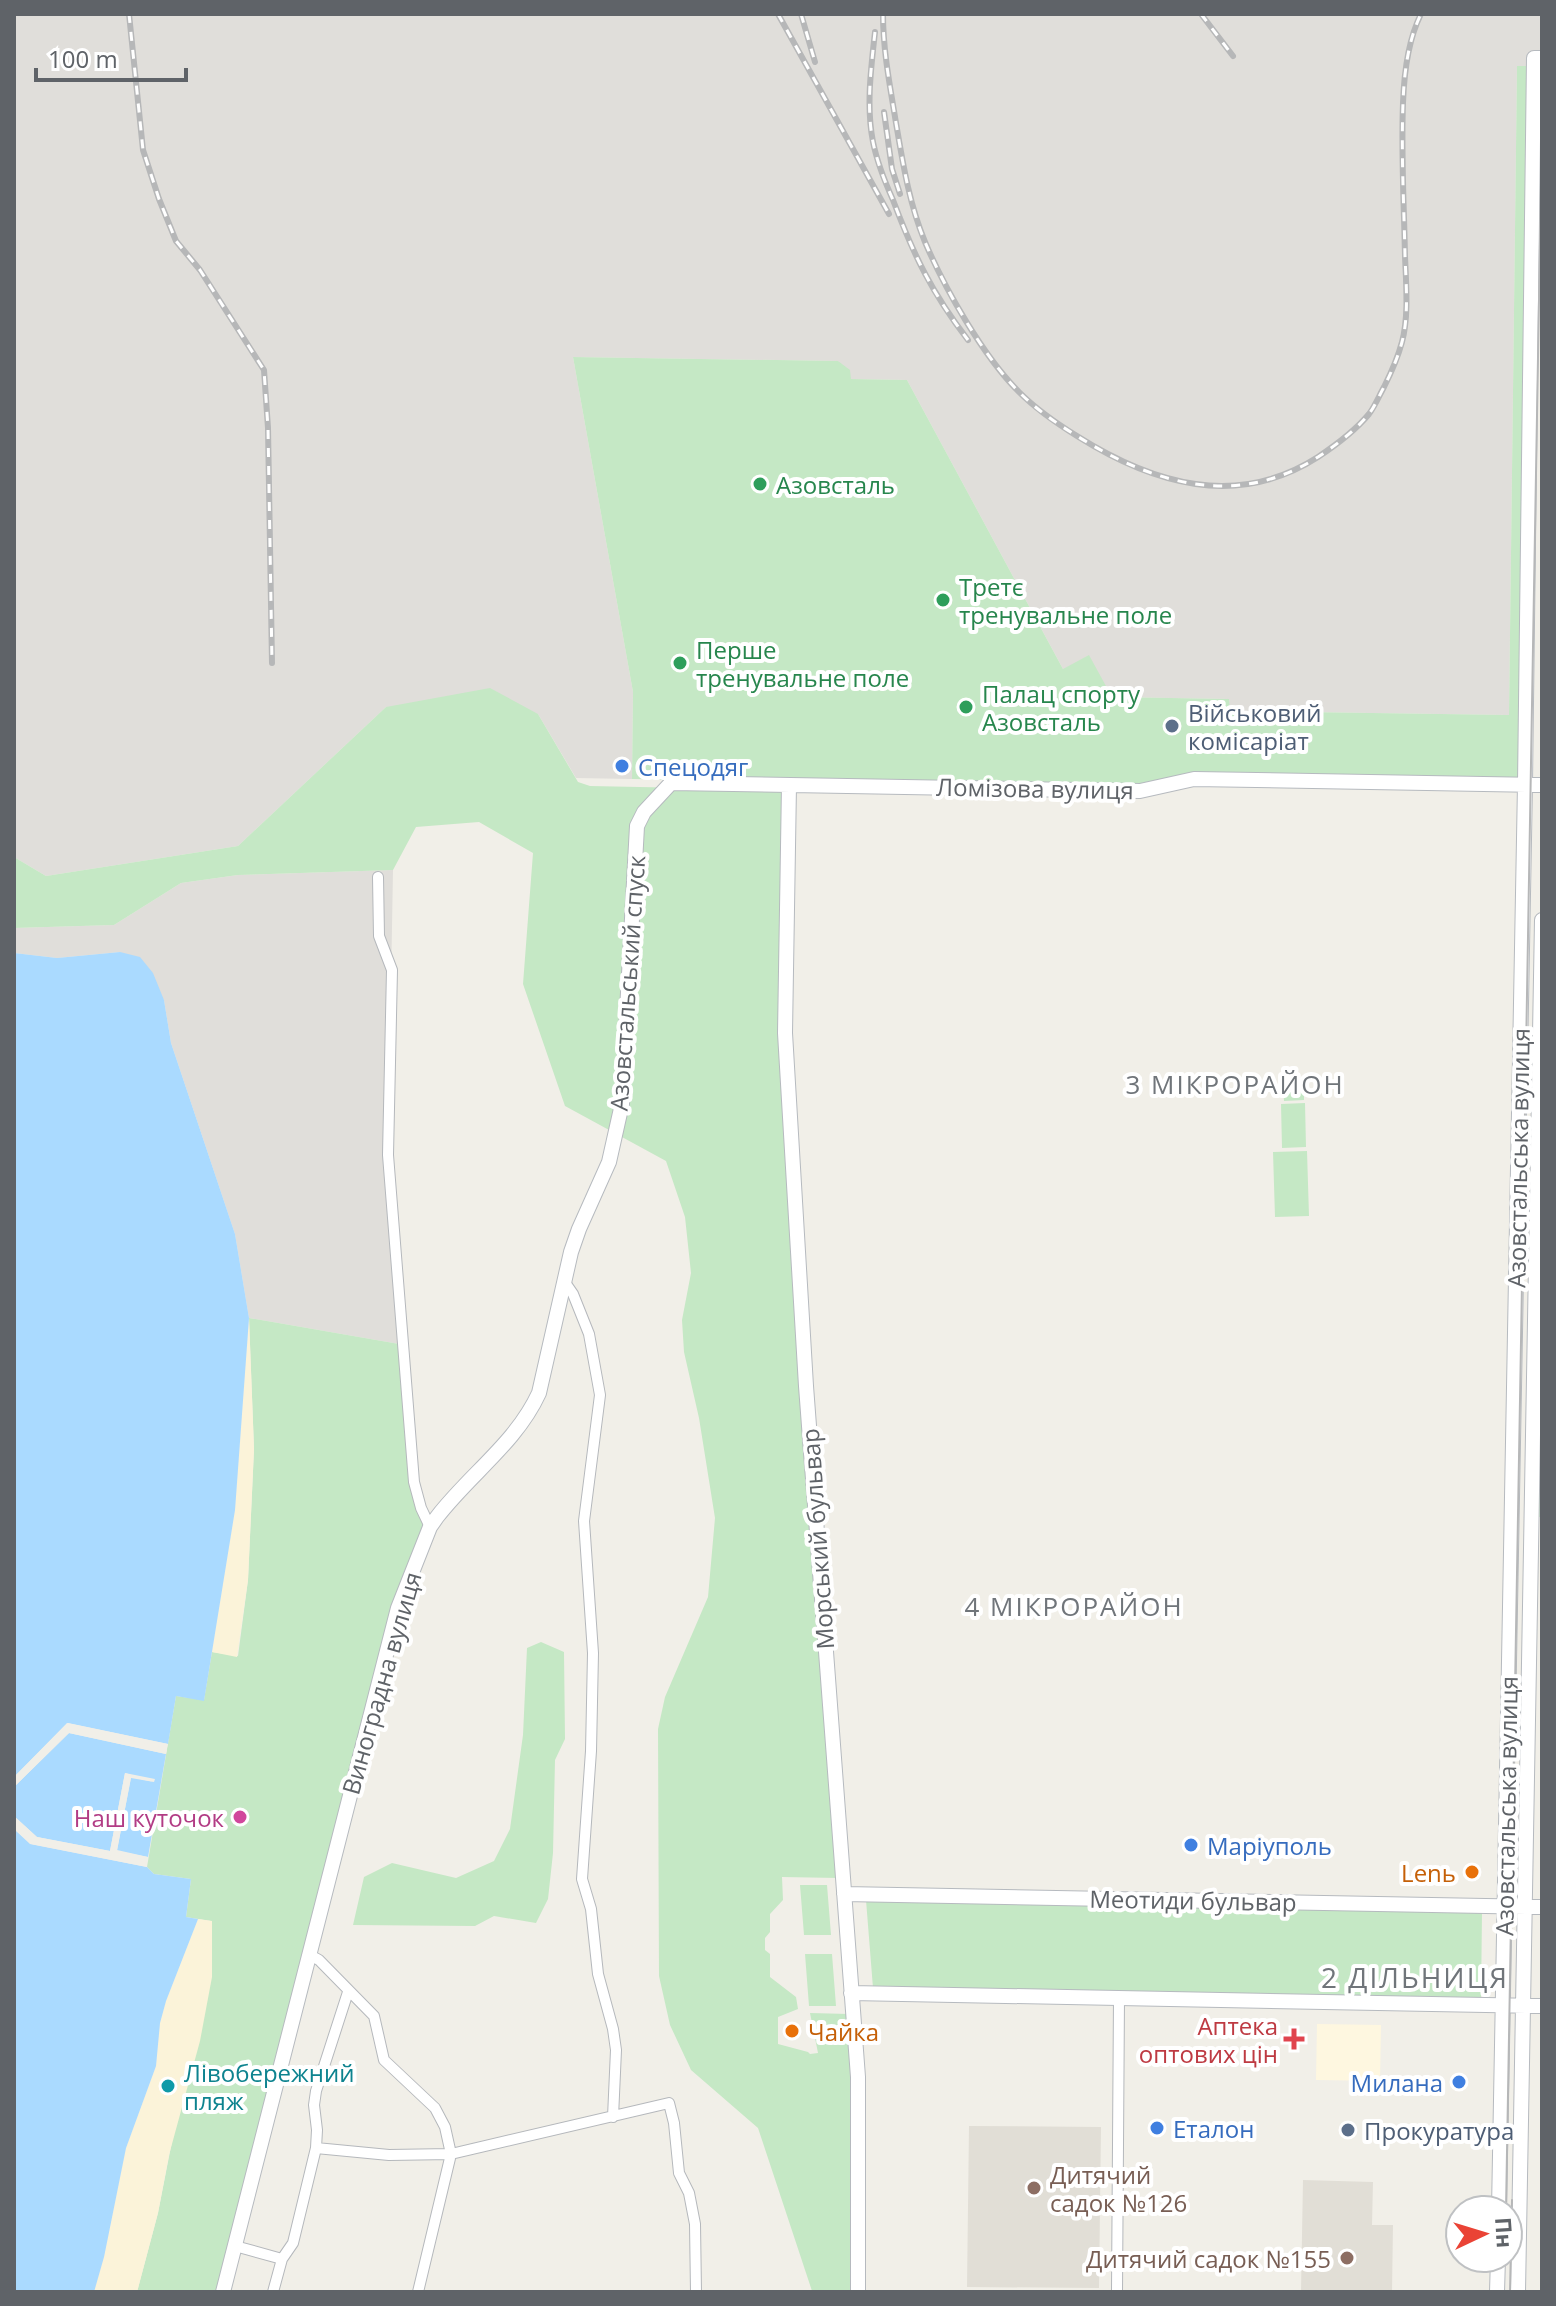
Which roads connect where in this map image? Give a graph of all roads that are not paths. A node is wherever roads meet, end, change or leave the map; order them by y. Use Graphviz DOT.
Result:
graph roads {
  1 [pos="1538,58"];
  2 [pos="671,783"];
  3 [pos="1525,784"];
  4 [pos="789,785"];
  5 [pos="1542,785"];
  6 [pos="378,877"];
  7 [pos="1542,920"];
  8 [pos="564,1281"];
  9 [pos="1512,1523"];
  10 [pos="1537,1523"];
  11 [pos="430,1527"];
  12 [pos="844,1894"];
  13 [pos="1504,1906"];
  14 [pos="1525,1906"];
  15 [pos="1542,1907"];
  16 [pos="308,1954"];
  17 [pos="348,1992"];
  18 [pos="851,1993"];
  19 [pos="1119,1998"];
  20 [pos="1503,2005"];
  21 [pos="1523,2006"];
  22 [pos="1542,2006"];
  23 [pos="613,2117"];
  24 [pos="316,2148"];
  25 [pos="451,2154"];
  26 [pos="1499,2194"];
  27 [pos="235,2246"];
  28 [pos="282,2259"];
  29 [pos="223,2292"];
  30 [pos="273,2292"];
  31 [pos="418,2292"];
  32 [pos="696,2292"];
  33 [pos="858,2292"];
  34 [pos="1117,2292"];
  35 [pos="1518,2292"];
  1 -- 3 [label="street, Азовстальська вулиця"];
  2 -- 4 [label="street, Ломізова вулиця"];
  2 -- 8 [label="street, Азовстальський спуск"];
  3 -- 4 [label="street, Ломізова вулиця"];
  3 -- 5 [label="street, Ломізова вулиця"];
  3 -- 9 [label="street, Азовстальська вулиця"];
  4 -- 12 [label="street, Морський бульвар"];
  6 -- 11 [label="street"];
  7 -- 10 [label="street, Азовстальська вулиця"];
  8 -- 11 [label="street, Азовстальський спуск"];
  8 -- 23 [label="street"];
  9 -- 10 [label="street"];
  9 -- 13 [label="street, Азовстальська вулиця"];
  10 -- 14 [label="street, Азовстальська вулиця"];
  11 -- 16 [label="street, Виноградна вулиця"];
  12 -- 13 [label="street, Меотиди бульвар"];
  12 -- 18 [label="street, Морський бульвар"];
  13 -- 14 [label="street, Меотиди бульвар"];
  13 -- 20 [label="street, Азовстальська вулиця"];
  14 -- 15 [label="street, Меотиди бульвар"];
  14 -- 21 [label="street, Азовстальська вулиця"];
  16 -- 17 [label="street"];
  16 -- 27 [label="street, Виноградна вулиця"];
  17 -- 24 [label="street"];
  17 -- 25 [label="street"];
  18 -- 19 [label="street"];
  18 -- 33 [label="street, Морський бульвар"];
  19 -- 20 [label="street"];
  19 -- 34 [label="street"];
  20 -- 21 [label="street"];
  20 -- 26 [label="street, Азовстальська вулиця"];
  21 -- 22 [label="street"];
  21 -- 35 [label="street, Азовстальська вулиця"];
  23 -- 25 [label="street"];
  23 -- 32 [label="street"];
  24 -- 25 [label="street"];
  24 -- 28 [label="street"];
  25 -- 31 [label="street"];
  27 -- 28 [label="street"];
  27 -- 29 [label="street, Виноградна вулиця"];
  28 -- 30 [label="street"];
}
